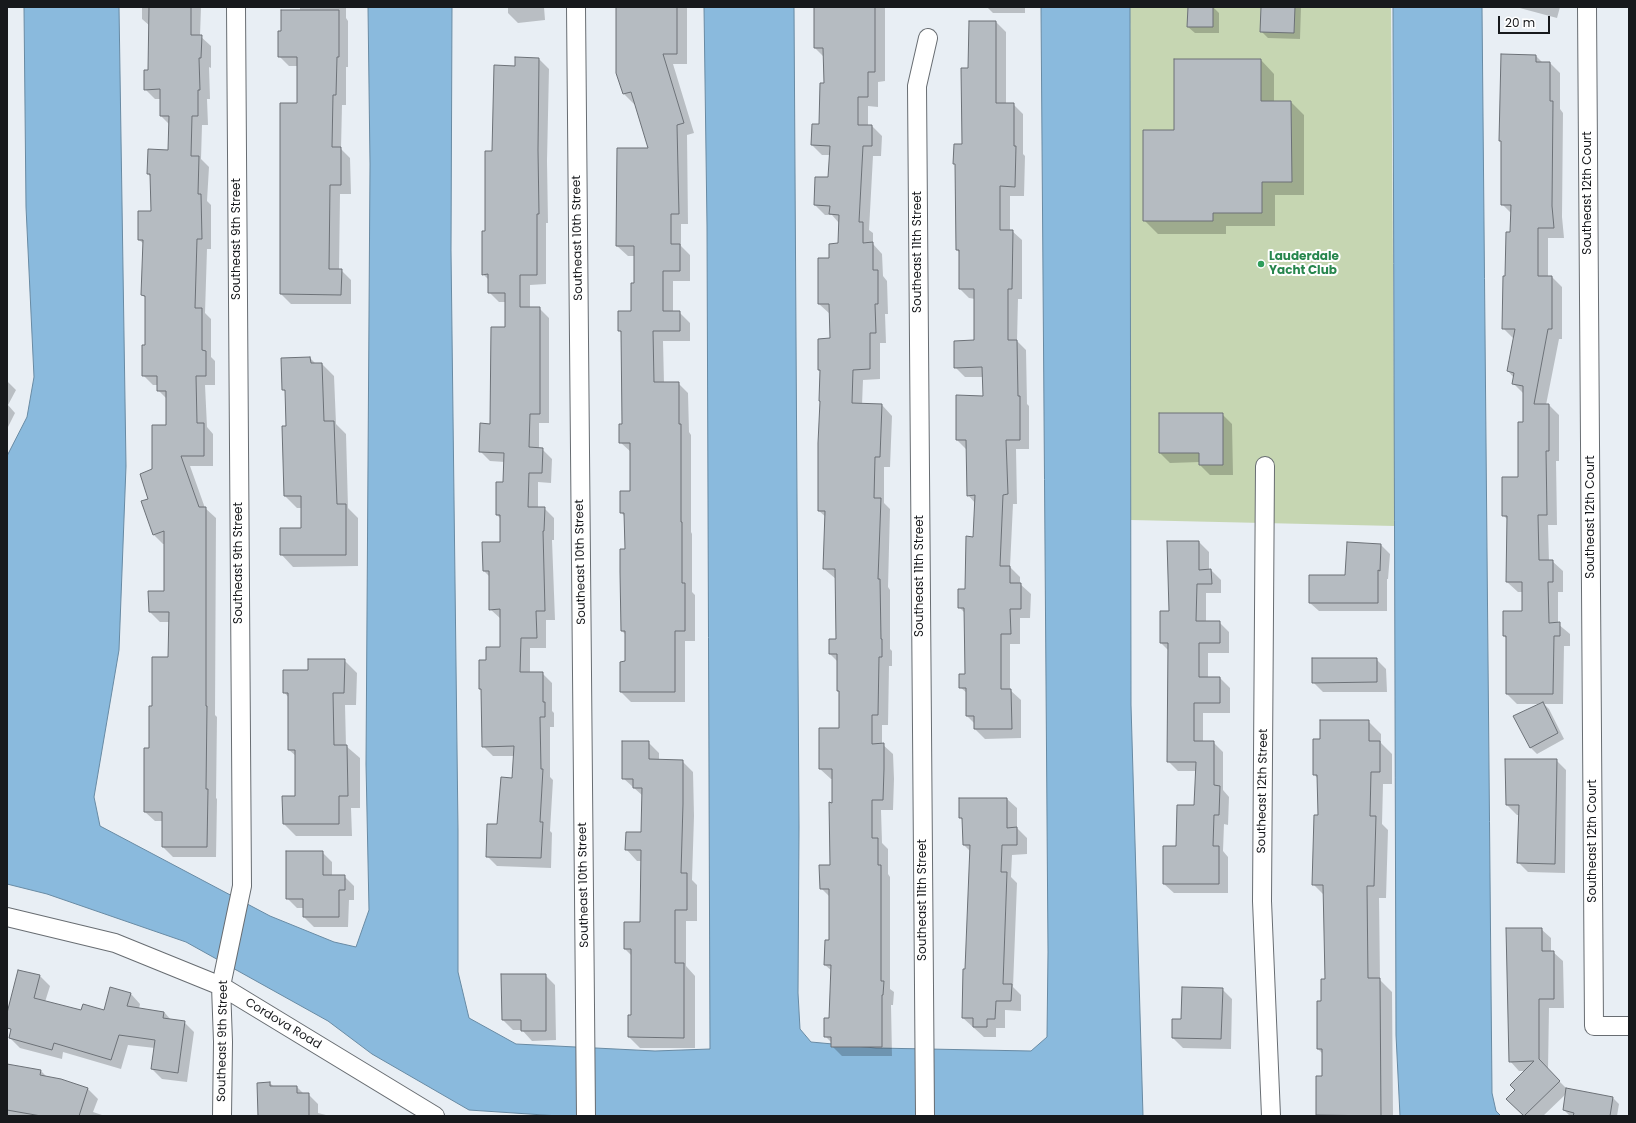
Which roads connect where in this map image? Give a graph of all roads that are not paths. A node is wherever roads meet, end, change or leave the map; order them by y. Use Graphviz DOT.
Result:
graph roads {
  1 [pos="236,7"];
  2 [pos="576,7"];
  3 [pos="1587,7"];
  4 [pos="928,38"];
  5 [pos="1265,466"];
  6 [pos="7,917"];
  7 [pos="221,986"];
  8 [pos="1629,1026"];
  9 [pos="222,1116"];
  10 [pos="435,1116"];
  11 [pos="586,1116"];
  12 [pos="925,1116"];
  13 [pos="1271,1116"];
  1 -- 7 [label="street, Southeast 9th Street"];
  2 -- 11 [label="street, Southeast 10th Street"];
  3 -- 8 [label="street, Southeast 12th Court"];
  4 -- 12 [label="street, Southeast 11th Street"];
  5 -- 13 [label="street, Southeast 12th Street"];
  6 -- 7 [label="street, Cordova Road"];
  7 -- 9 [label="street, Southeast 9th Street"];
  7 -- 10 [label="street, Cordova Road"];
}
